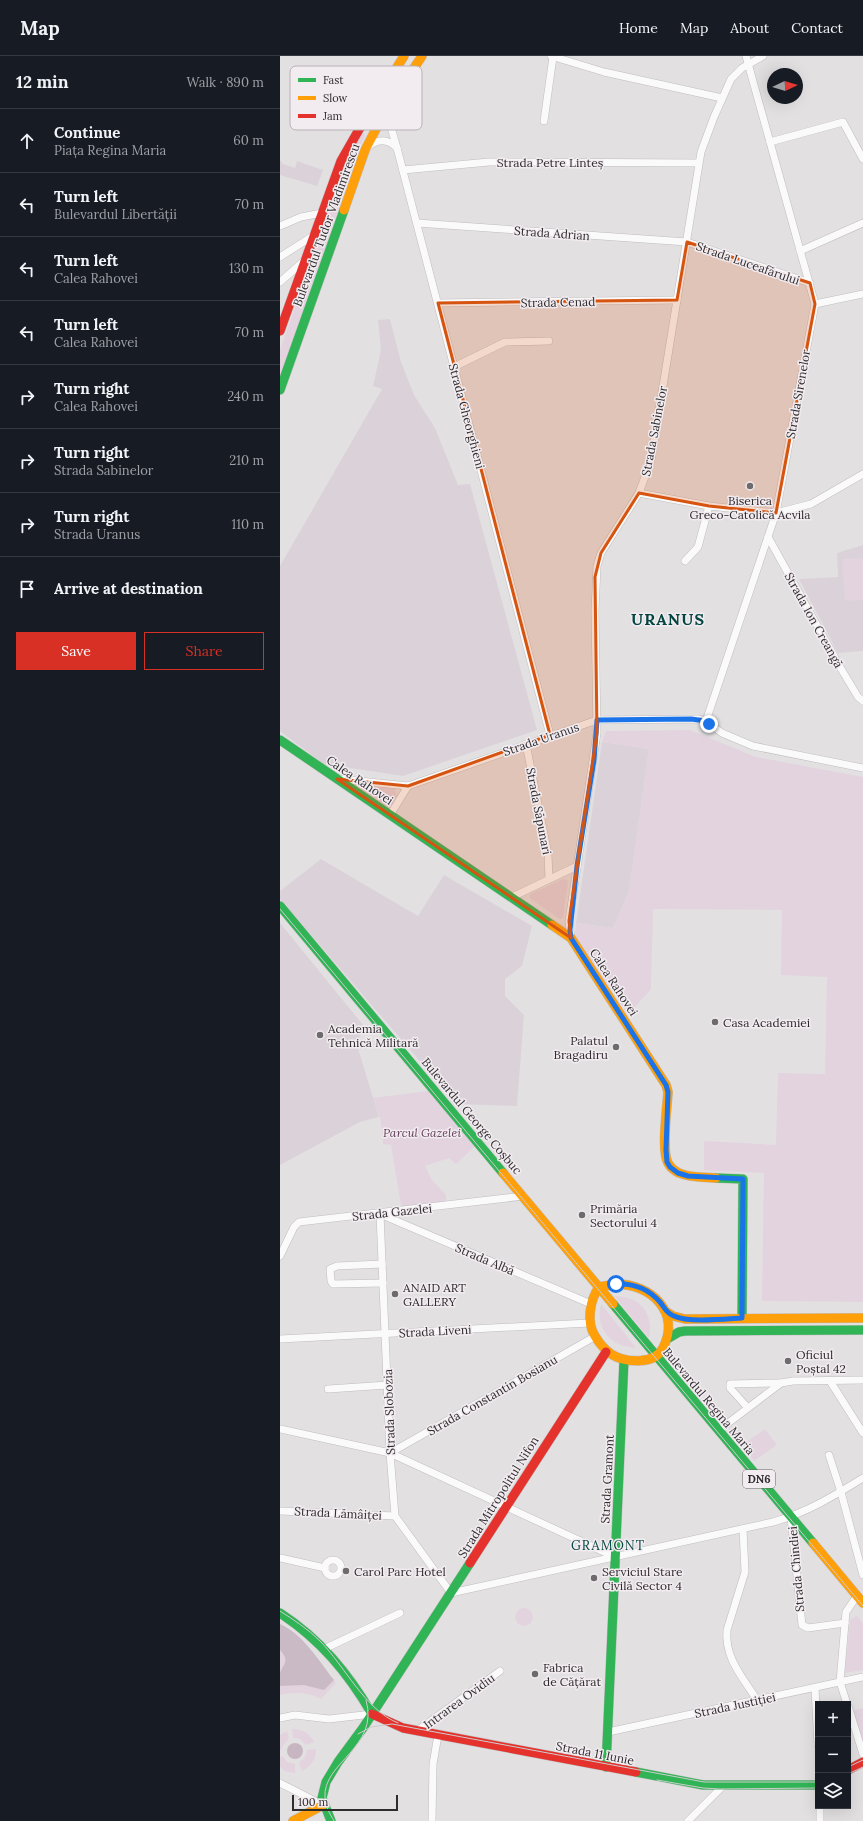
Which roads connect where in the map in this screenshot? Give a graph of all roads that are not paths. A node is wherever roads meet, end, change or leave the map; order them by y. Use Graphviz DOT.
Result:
graph roads {
  1 [pos="404,56"];
  2 [pos="422,56"];
  3 [pos="552,56"];
  4 [pos="746,56"];
  5 [pos="763,56"];
  6 [pos="748,64"];
  7 [pos="397,66"];
  8 [pos="415,66"];
  9 [pos="722,98"];
  10 [pos="544,121"];
  11 [pos="357,130"];
  12 [pos="376,130"];
  13 [pos="392,130"];
  14 [pos="770,142"];
  15 [pos="397,148"];
  16 [pos="365,150"];
  17 [pos="863,159"];
  18 [pos="698,163"];
  19 [pos="403,170"];
  20 [pos="322,213"];
  21 [pos="417,223"];
  22 [pos="863,223"];
  23 [pos="280,226"];
  24 [pos="313,236"];
  25 [pos="687,242"];
  26 [pos="297,246"];
  27 [pos="800,251"];
  28 [pos="280,257"];
  29 [pos="306,258"];
  30 [pos="283,280"];
  31 [pos="810,284"];
  32 [pos="296,285"];
  33 [pos="863,294"];
  34 [pos="677,300"];
  35 [pos="438,304"];
  36 [pos="815,304"];
  37 [pos="280,331"];
  38 [pos="549,341"];
  39 [pos="454,367"];
  40 [pos="280,390"];
  41 [pos="863,474"];
  42 [pos="639,493"];
  43 [pos="709,506"];
  44 [pos="776,513"];
  45 [pos="768,537"];
  46 [pos="685,560"];
  47 [pos="863,701"];
  48 [pos="597,720"];
  49 [pos="706,721"];
  50 [pos="550,735"];
  51 [pos="280,740"];
  52 [pos="526,744"];
  53 [pos="863,768"];
  54 [pos="337,779"];
  55 [pos="408,786"];
  56 [pos="390,816"];
  57 [pos="577,866"];
  58 [pos="549,879"];
  59 [pos="510,898"];
  60 [pos="280,906"];
  61 [pos="571,938"];
  62 [pos="524,1196"];
  63 [pos="380,1214"];
  64 [pos="280,1256"];
  65 [pos="382,1264"];
  66 [pos="383,1284"];
  67 [pos="600,1287"];
  68 [pos="591,1304"];
  69 [pos="665,1311"];
  70 [pos="742,1318"];
  71 [pos="863,1318"];
  72 [pos="589,1322"];
  73 [pos="863,1330"];
  74 [pos="385,1333"];
  75 [pos="594,1337"];
  76 [pos="280,1339"];
  77 [pos="667,1339"];
  78 [pos="606,1352"];
  79 [pos="656,1356"];
  80 [pos="624,1360"];
  81 [pos="863,1380"];
  82 [pos="830,1381"];
  83 [pos="781,1383"];
  84 [pos="388,1385"];
  85 [pos="328,1389"];
  86 [pos="748,1408"];
  87 [pos="280,1429"];
  88 [pos="719,1430"];
  89 [pos="863,1433"];
  90 [pos="390,1453"];
  91 [pos="829,1455"];
  92 [pos="863,1478"];
  93 [pos="841,1492"];
  94 [pos="506,1506"];
  95 [pos="280,1511"];
  96 [pos="395,1516"];
  97 [pos="791,1517"];
  98 [pos="743,1529"];
  99 [pos="615,1557"];
  100 [pos="280,1558"];
  101 [pos="325,1568"];
  102 [pos="863,1575"];
  103 [pos="451,1593"];
  104 [pos="860,1599"];
  105 [pos="280,1613"];
  106 [pos="400,1613"];
  107 [pos="845,1623"];
  108 [pos="324,1649"];
  109 [pos="500,1671"];
  110 [pos="863,1677"];
  111 [pos="840,1682"];
  112 [pos="815,1688"];
  113 [pos="757,1700"];
  114 [pos="847,1701"];
  115 [pos="372,1714"];
  116 [pos="851,1715"];
  117 [pos="280,1718"];
  118 [pos="418,1730"];
  119 [pos="608,1732"];
  120 [pos="438,1735"];
  121 [pos="818,1737"];
  122 [pos="863,1754"];
  123 [pos="863,1762"];
  124 [pos="606,1767"];
  125 [pos="851,1768"];
  126 [pos="280,1783"];
  127 [pos="815,1785"];
  128 [pos="723,1786"];
  129 [pos="323,1805"];
  130 [pos="820,1809"];
  131 [pos="293,1821"];
  132 [pos="331,1821"];
  133 [pos="432,1821"];
  134 [pos="688,1821"];
  135 [pos="820,1821"];
  1 -- 7 [label="main road, Bulevardul Tudor Vladimirescu"];
  2 -- 8 [label="main road, Bulevardul Tudor Vladimirescu"];
  3 -- 9 [label="street"];
  3 -- 10 [label="street"];
  4 -- 6 [label="street, Strada Sirenelor"];
  5 -- 6 [label="street, Strada Sabinelor"];
  6 -- 9 [label="street, Strada Sabinelor"];
  6 -- 14 [label="street, Strada Sirenelor"];
  9 -- 18 [label="street, Strada Sabinelor"];
  11 -- 20 [label="main road, Bulevardul Tudor Vladimirescu"];
  12 -- 16 [label="main road, Bulevardul Tudor Vladimirescu"];
  13 -- 15 [label="street, Strada Gheorghieni"];
  14 -- 17 [label="street"];
  14 -- 27 [label="street, Strada Sirenelor"];
  15 -- 16 [label="street"];
  15 -- 19 [label="street, Strada Gheorghieni"];
  16 -- 40 [label="main road, Bulevardul Tudor Vladimirescu"];
  18 -- 19 [label="street, Strada Petre Linteș"];
  18 -- 25 [label="street, Strada Sabinelor"];
  19 -- 21 [label="street, Strada Gheorghieni"];
  20 -- 23 [label="street"];
  20 -- 24 [label="main road, Bulevardul Tudor Vladimirescu"];
  21 -- 25 [label="street, Strada Adrian"];
  21 -- 35 [label="street, Strada Gheorghieni"];
  22 -- 27 [label="street"];
  24 -- 26 [label="street"];
  24 -- 29 [label="main road, Bulevardul Tudor Vladimirescu"];
  25 -- 31 [label="street, Strada Luceafărului"];
  25 -- 34 [label="street, Strada Sabinelor"];
  26 -- 28 [label="street"];
  26 -- 29 [label="street"];
  27 -- 31 [label="street, Strada Sirenelor"];
  29 -- 30 [label="street"];
  29 -- 32 [label="main road, Bulevardul Tudor Vladimirescu"];
  30 -- 32 [label="street"];
  31 -- 36 [label="street, Strada Sirenelor"];
  32 -- 37 [label="main road, Bulevardul Tudor Vladimirescu"];
  33 -- 36 [label="street"];
  34 -- 35 [label="street, Strada Cenad"];
  34 -- 42 [label="street, Strada Sabinelor"];
  35 -- 39 [label="street, Strada Gheorghieni"];
  36 -- 44 [label="street, Strada Sirenelor"];
  38 -- 39 [label="street"];
  39 -- 50 [label="street, Strada Gheorghieni"];
  41 -- 44 [label="street"];
  42 -- 43 [label="street"];
  42 -- 48 [label="street, Strada Sabinelor"];
  43 -- 44 [label="street"];
  43 -- 46 [label="street"];
  44 -- 45 [label="street, Strada Sirenelor"];
  45 -- 47 [label="street, Strada Ion Creangă"];
  45 -- 49 [label="street, Strada Sirenelor"];
  48 -- 49 [label="street, Strada Uranus"];
  48 -- 50 [label="street, Strada Uranus"];
  48 -- 57 [label="street, Strada Sabinelor"];
  49 -- 53 [label="street"];
  50 -- 52 [label="street, Strada Uranus"];
  51 -- 54 [label="main road, Calea Rahovei"];
  52 -- 55 [label="street, Strada Uranus"];
  52 -- 58 [label="street, Strada Săpunari"];
  54 -- 55 [label="street, Strada Uranus"];
  54 -- 56 [label="main road, Calea Rahovei"];
  55 -- 56 [label="street"];
  56 -- 59 [label="main road, Calea Rahovei"];
  57 -- 58 [label="street"];
  57 -- 61 [label="street, Strada Sabinelor"];
  58 -- 59 [label="street"];
  59 -- 61 [label="main road, Calea Rahovei"];
  60 -- 62 [label="main road, Bulevardul George Coșbuc / DN6"];
  61 -- 70 [label="main road, Calea Rahovei"];
  62 -- 63 [label="street, Strada Gazelei"];
  62 -- 67 [label="main road, Bulevardul George Coșbuc / DN6"];
  63 -- 64 [label="street, Strada Gazelei"];
  63 -- 65 [label="street, Strada Slobozia"];
  63 -- 68 [label="street, Strada Albă"];
  65 -- 66 [label="street, Strada Slobozia"];
  65 -- 66 [label="street"];
  66 -- 74 [label="street, Strada Slobozia"];
  67 -- 68 [label="main road"];
  67 -- 69 [label="main road"];
  67 -- 79 [label="main road, Bulevardul Regina Maria / DN6"];
  68 -- 72 [label="main road"];
  69 -- 70 [label="main road"];
  69 -- 77 [label="main road"];
  70 -- 71 [label="main road"];
  72 -- 74 [label="street, Strada Liveni"];
  72 -- 75 [label="main road"];
  73 -- 77 [label="main road"];
  74 -- 76 [label="street, Strada Liveni"];
  74 -- 84 [label="street, Strada Slobozia"];
  75 -- 78 [label="main road"];
  75 -- 90 [label="street, Strada Constantin Bosianu"];
  77 -- 79 [label="main road"];
  78 -- 80 [label="main road"];
  78 -- 94 [label="main road, Strada Mitropolitul Nifon"];
  79 -- 80 [label="main road"];
  79 -- 88 [label="main road, Bulevardul Regina Maria / DN6"];
  80 -- 99 [label="main road, Strada Gramont"];
  81 -- 82 [label="street"];
  82 -- 83 [label="street"];
  82 -- 89 [label="street"];
  83 -- 86 [label="street"];
  83 -- 86 [label="street"];
  84 -- 85 [label="street"];
  84 -- 90 [label="street, Strada Slobozia"];
  86 -- 88 [label="street"];
  87 -- 90 [label="street"];
  88 -- 97 [label="main road, Bulevardul Regina Maria / DN6"];
  90 -- 94 [label="street"];
  90 -- 96 [label="street, Strada Slobozia"];
  91 -- 93 [label="street"];
  92 -- 93 [label="street"];
  93 -- 97 [label="street"];
  93 -- 102 [label="street"];
  94 -- 99 [label="street"];
  94 -- 103 [label="main road, Strada Mitropolitul Nifon"];
  95 -- 96 [label="street, Strada Lămâiței"];
  96 -- 103 [label="street"];
  97 -- 98 [label="street"];
  97 -- 104 [label="main road, Bulevardul Regina Maria / DN6"];
  97 -- 107 [label="street, Strada Chindiei"];
  98 -- 99 [label="street"];
  98 -- 113 [label="street"];
  99 -- 103 [label="street"];
  99 -- 119 [label="main road, Strada Gramont"];
  100 -- 101 [label="street"];
  103 -- 115 [label="main road, Strada Mitropolitul Nifon"];
  104 -- 107 [label="street"];
  105 -- 108 [label="main road"];
  106 -- 108 [label="street"];
  107 -- 111 [label="street"];
  108 -- 115 [label="main road"];
  109 -- 118 [label="street, Intrarea Ovidiu"];
  110 -- 111 [label="street, Strada Justiției"];
  111 -- 112 [label="street, Strada Justiției"];
  111 -- 114 [label="street"];
  112 -- 113 [label="street, Strada Justiției"];
  112 -- 121 [label="street"];
  113 -- 119 [label="street, Strada Justiției"];
  115 -- 117 [label="street"];
  115 -- 118 [label="main road, Strada 11 Iunie"];
  115 -- 129 [label="main road, Strada Mitropolitul Nifon"];
  116 -- 122 [label="street"];
  118 -- 120 [label="main road, Strada 11 Iunie"];
  119 -- 124 [label="main road, Strada Gramont"];
  120 -- 124 [label="main road, Strada 11 Iunie"];
  120 -- 133 [label="street"];
  123 -- 125 [label="main road"];
  124 -- 128 [label="main road, Strada 11 Iunie"];
  126 -- 129 [label="street"];
  127 -- 128 [label="main road, Strada 11 Iunie"];
  128 -- 134 [label="street"];
  129 -- 131 [label="main road"];
  129 -- 132 [label="main road"];
  130 -- 135 [label="street"];
}
